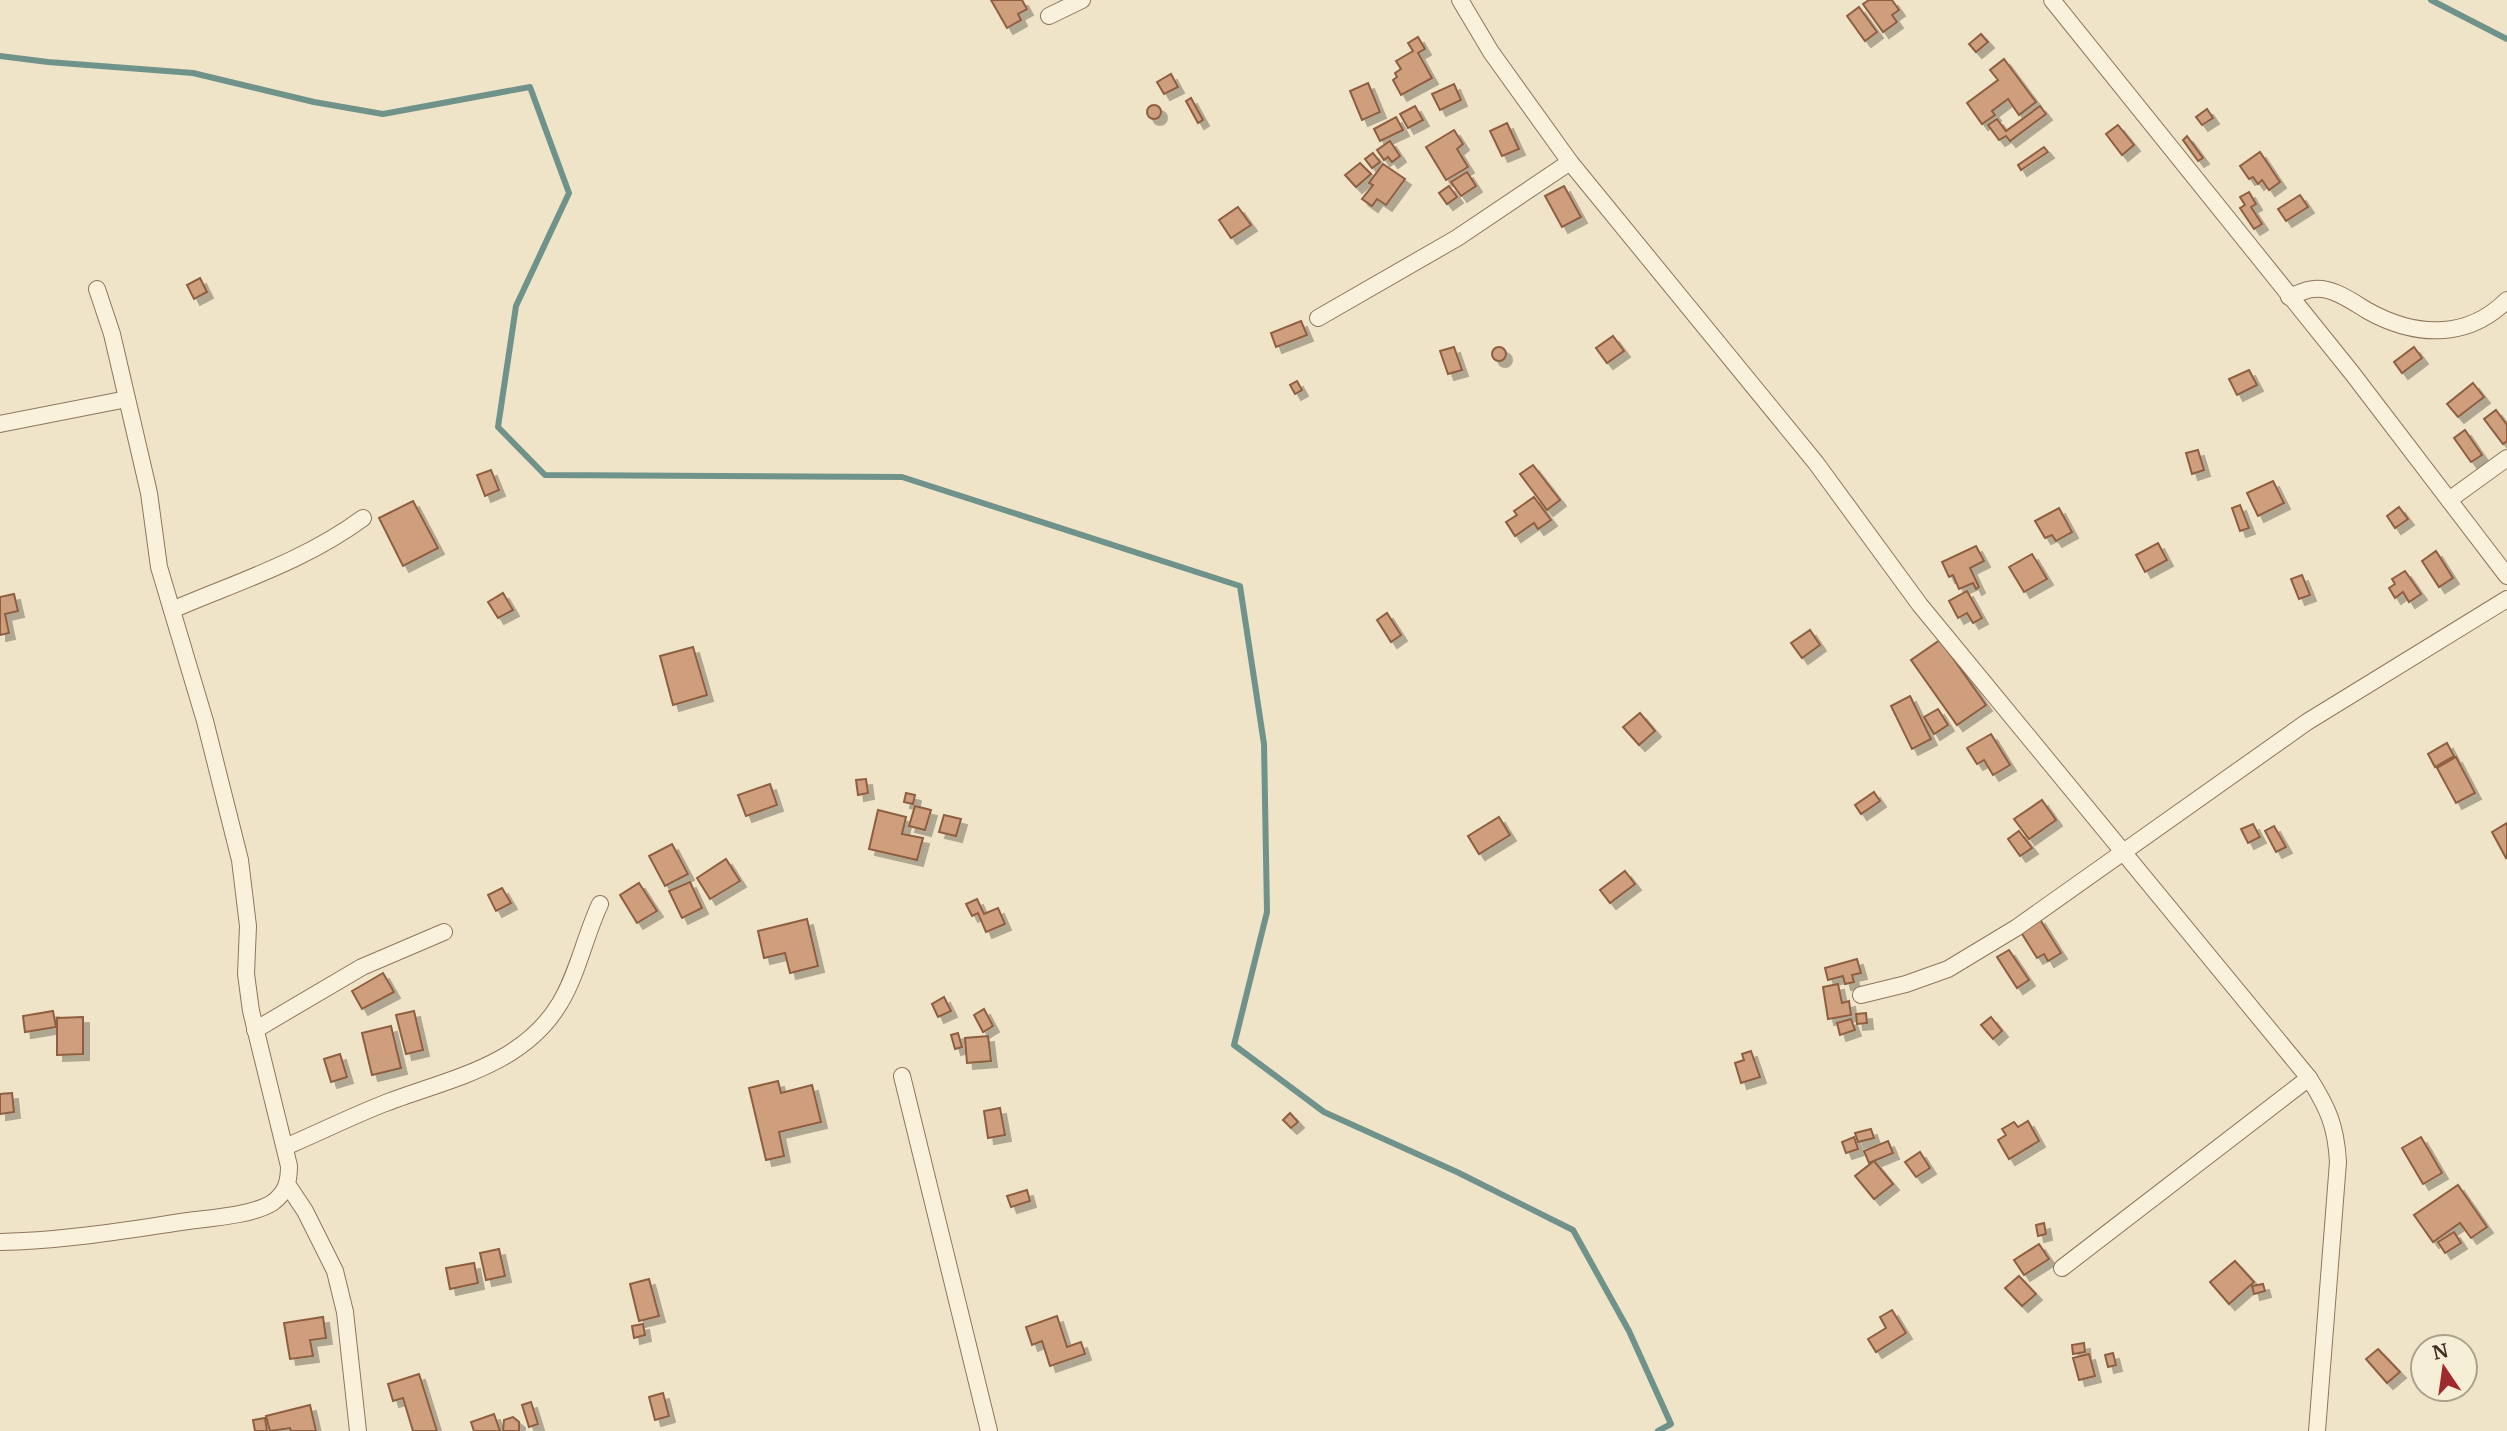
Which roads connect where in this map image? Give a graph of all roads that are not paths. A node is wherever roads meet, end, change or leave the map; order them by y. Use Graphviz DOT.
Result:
graph roads {
  1 [pos="1082,0"];
  2 [pos="1460,0"];
  3 [pos="2052,0"];
  4 [pos="1049,16"];
  5 [pos="1570,162"];
  6 [pos="97,289"];
  7 [pos="2289,297"];
  8 [pos="2507,300"];
  9 [pos="1318,317"];
  10 [pos="127,399"];
  11 [pos="0,424"];
  12 [pos="2507,458"];
  13 [pos="2449,500"];
  14 [pos="363,518"];
  15 [pos="2507,576"];
  16 [pos="2507,599"];
  17 [pos="172,610"];
  18 [pos="2122,853"];
  19 [pos="600,904"];
  20 [pos="444,932"];
  21 [pos="1861,995"];
  22 [pos="255,1030"];
  23 [pos="902,1076"];
  24 [pos="2309,1078"];
  25 [pos="285,1147"];
  26 [pos="287,1184"];
  27 [pos="0,1242"];
  28 [pos="2062,1268"];
  29 [pos="358,1431"];
  30 [pos="989,1431"];
  31 [pos="2317,1431"];
  1 -- 4 [label="street"];
  2 -- 5 [label="street"];
  3 -- 7 [label="street"];
  5 -- 9 [label="street"];
  5 -- 18 [label="street"];
  6 -- 10 [label="street"];
  7 -- 8 [label="street"];
  7 -- 13 [label="street"];
  10 -- 11 [label="street"];
  10 -- 17 [label="street"];
  12 -- 13 [label="street"];
  13 -- 15 [label="street"];
  14 -- 17 [label="street"];
  16 -- 18 [label="street"];
  17 -- 22 [label="street"];
  18 -- 21 [label="street"];
  18 -- 24 [label="street"];
  19 -- 25 [label="street"];
  20 -- 22 [label="street"];
  22 -- 25 [label="street"];
  23 -- 30 [label="street"];
  24 -- 28 [label="street"];
  24 -- 31 [label="street"];
  25 -- 26 [label="street"];
  26 -- 27 [label="street"];
  26 -- 29 [label="street"];
}
